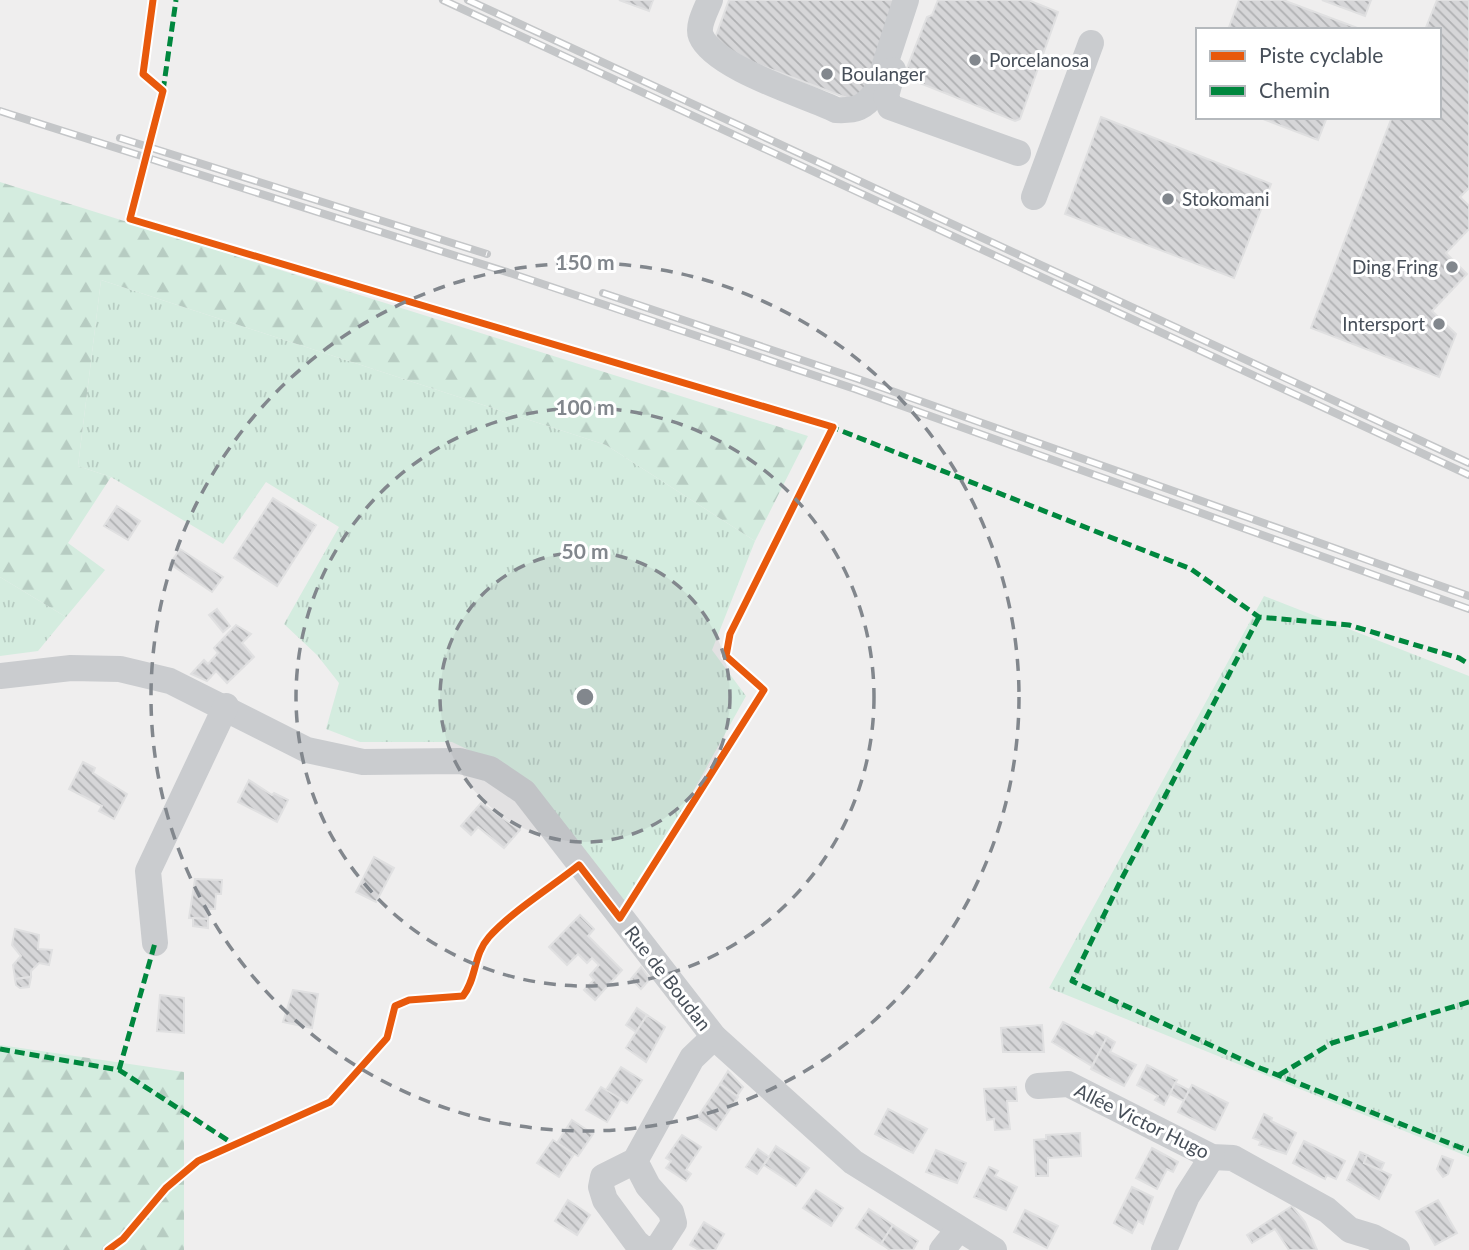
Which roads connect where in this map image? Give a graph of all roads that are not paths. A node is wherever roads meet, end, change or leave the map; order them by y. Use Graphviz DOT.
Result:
graph roads {
  1 [pos="710,0"];
  2 [pos="906,0"];
  3 [pos="921,0"];
  4 [pos="1091,43"];
  5 [pos="1018,153"];
  6 [pos="1034,197"];
  7 [pos="0,676"];
  8 [pos="226,706"];
  9 [pos="155,943"];
  10 [pos="714,1037"];
  11 [pos="1038,1086"];
  12 [pos="1212,1157"];
  13 [pos="635,1161"];
  14 [pos="950,1240"];
  15 [pos="1355,1240"];
  16 [pos="994,1250"];
  17 [pos="1164,1250"];
  18 [pos="1397,1250"];
  1 -- 2 [label="street"];
  3 -- 5 [label="street"];
  4 -- 6 [label="street"];
  7 -- 8 [label="street, Rue de Boudan"];
  8 -- 9 [label="street"];
  8 -- 10 [label="street, Rue de Boudan"];
  10 -- 13 [label="street"];
  10 -- 14 [label="street, Rue de Boudan"];
  11 -- 12 [label="street, Allée Victor Hugo"];
  12 -- 15 [label="street, Allée Victor Hugo"];
  12 -- 17 [label="street"];
  14 -- 16 [label="street, Rue de Boudan"];
  15 -- 18 [label="street, Allée Victor Hugo"];
}
